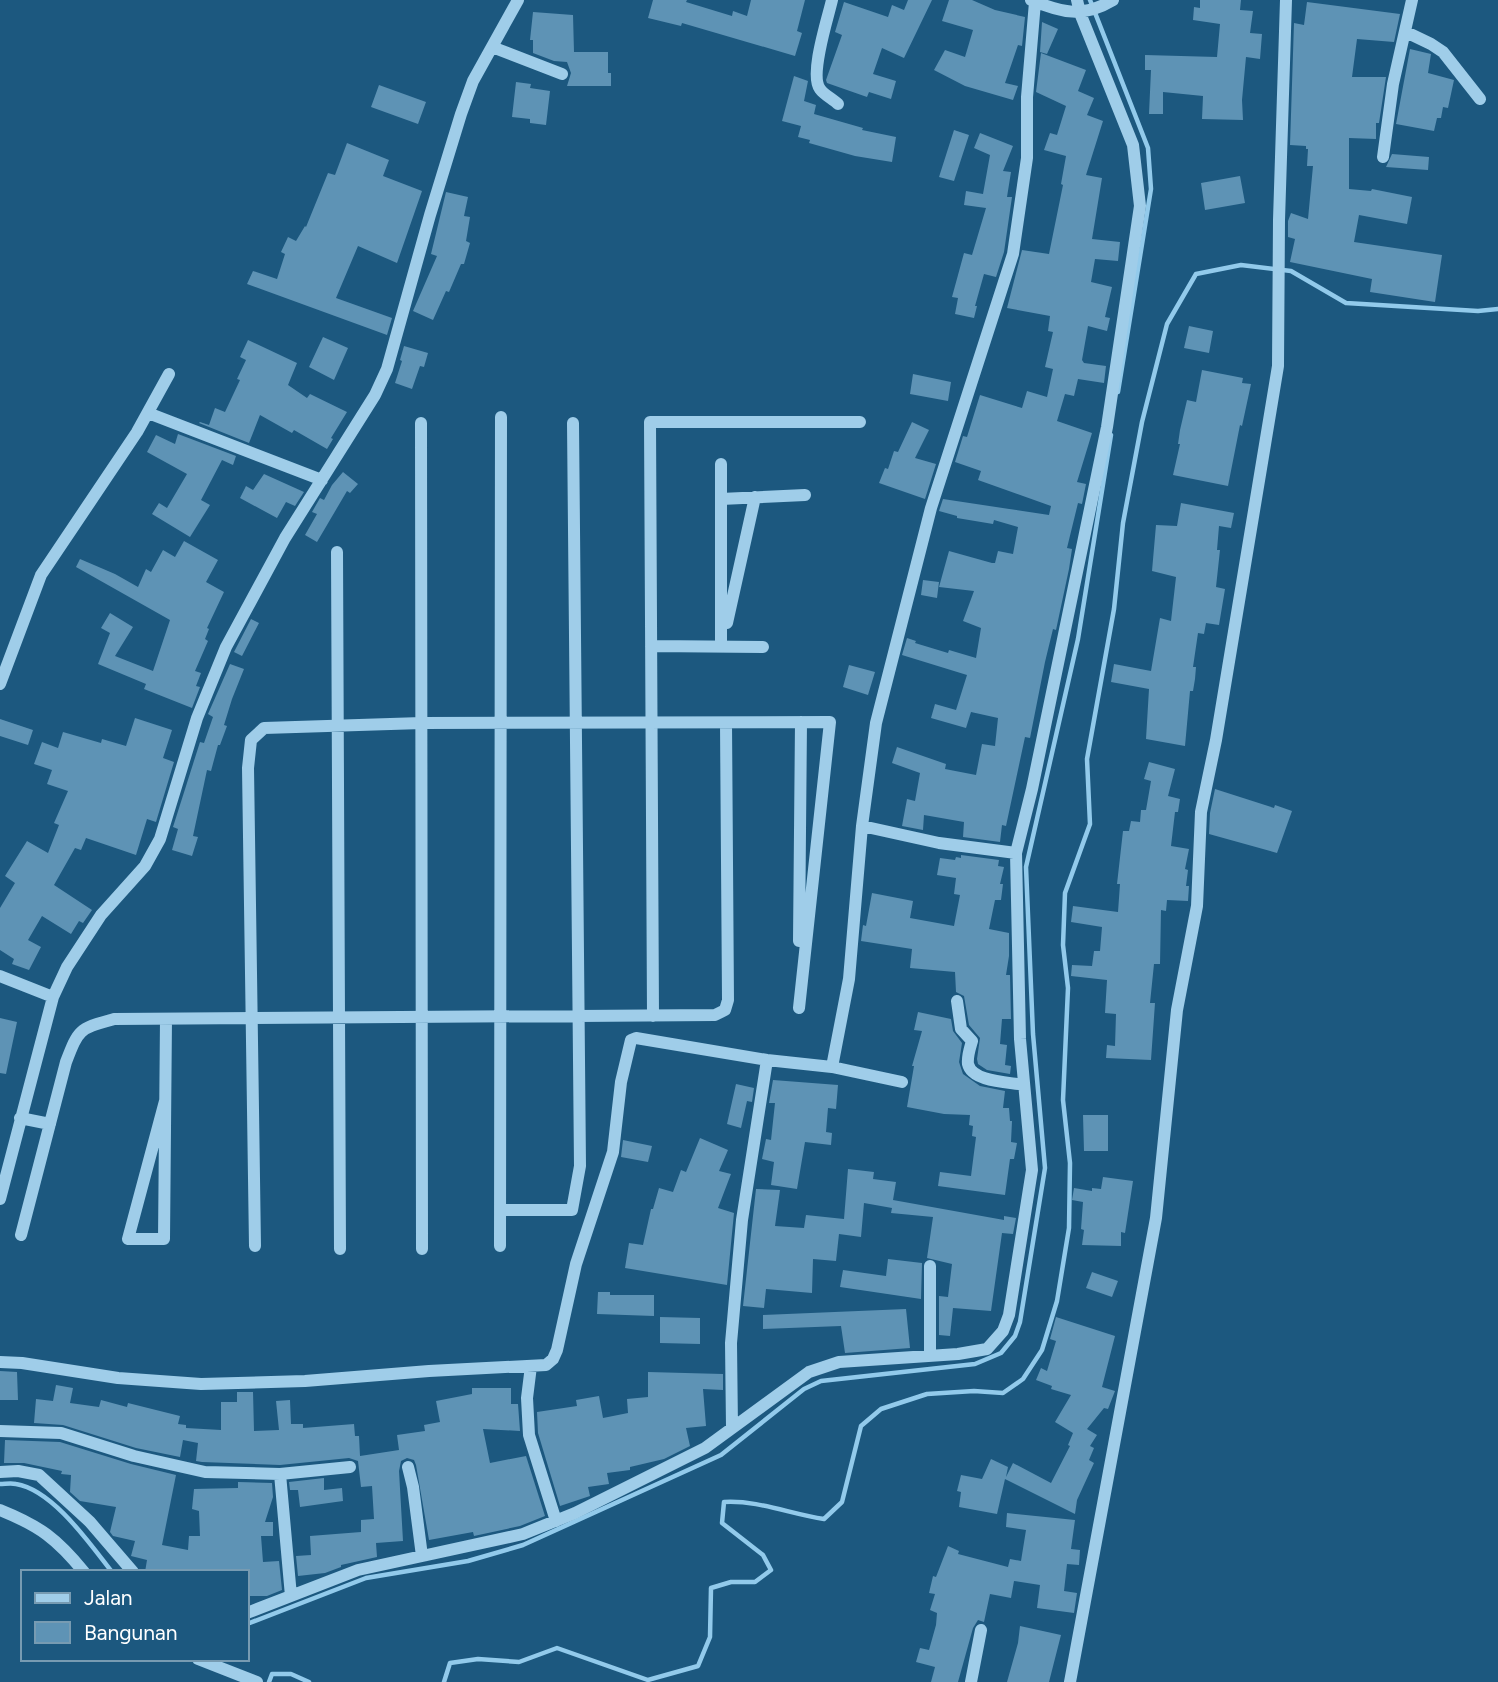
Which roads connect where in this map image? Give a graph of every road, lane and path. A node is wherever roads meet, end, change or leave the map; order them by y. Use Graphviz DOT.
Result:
graph roads {
  1 [pos="519,0"];
  2 [pos="832,0"];
  3 [pos="1286,0"];
  4 [pos="1412,0"];
  5 [pos="1033,1"];
  6 [pos="1111,1"];
  7 [pos="1081,8"];
  8 [pos="1406,32"];
  9 [pos="492,47"];
  10 [pos="562,74"];
  11 [pos="1480,99"];
  12 [pos="838,104"];
  13 [pos="1383,157"];
  14 [pos="169,374"];
  15 [pos="148,412"];
  16 [pos="501,416"];
  17 [pos="860,422"];
  18 [pos="421,423"];
  19 [pos="573,423"];
  20 [pos="721,464"];
  21 [pos="322,480"];
  22 [pos="805,495"];
  23 [pos="755,497"];
  24 [pos="721,499"];
  25 [pos="337,552"];
  26 [pos="651,646"];
  27 [pos="721,647"];
  28 [pos="763,647"];
  29 [pos="0,684"];
  30 [pos="801,722"];
  31 [pos="422,723"];
  32 [pos="501,723"];
  33 [pos="576,723"];
  34 [pos="651,723"];
  35 [pos="726,723"];
  36 [pos="337,725"];
  37 [pos="862,826"];
  38 [pos="1016,853"];
  39 [pos="0,976"];
  40 [pos="53,997"];
  41 [pos="957,1001"];
  42 [pos="578,1016"];
  43 [pos="653,1016"];
  44 [pos="422,1017"];
  45 [pos="500,1017"];
  46 [pos="253,1018"];
  47 [pos="339,1018"];
  48 [pos="166,1019"];
  49 [pos="767,1060"];
  50 [pos="832,1067"];
  51 [pos="902,1082"];
  52 [pos="1024,1085"];
  53 [pos="165,1101"];
  54 [pos="20,1118"];
  55 [pos="50,1124"];
  56 [pos="0,1199"];
  57 [pos="500,1210"];
  58 [pos="21,1236"];
  59 [pos="255,1246"];
  60 [pos="500,1247"];
  61 [pos="340,1249"];
  62 [pos="422,1250"];
  63 [pos="930,1266"];
  64 [pos="930,1356"];
  65 [pos="0,1362"];
  66 [pos="531,1366"];
  67 [pos="732,1428"];
  68 [pos="0,1431"];
  69 [pos="351,1467"];
  70 [pos="408,1467"];
  71 [pos="0,1472"];
  72 [pos="280,1474"];
  73 [pos="0,1510"];
  74 [pos="556,1521"];
  75 [pos="422,1556"];
  76 [pos="82,1570"];
  77 [pos="131,1570"];
  78 [pos="291,1596"];
  79 [pos="248,1613"];
  80 [pos="981,1630"];
  81 [pos="203,1661"];
  82 [pos="257,1682"];
  83 [pos="971,1682"];
  84 [pos="1070,1682"];
  1 -- 9 [label="street"];
  2 -- 12 [label="street"];
  3 -- 84 [label="street"];
  4 -- 8 [label="street"];
  5 -- 7 [label="street"];
  5 -- 37 [label="street"];
  6 -- 7 [label="street"];
  7 -- 38 [label="street"];
  8 -- 11 [label="street"];
  8 -- 13 [label="street"];
  9 -- 10 [label="street"];
  9 -- 21 [label="street"];
  14 -- 15 [label="street"];
  15 -- 21 [label="street"];
  15 -- 29 [label="street"];
  16 -- 32 [label="street"];
  17 -- 26 [label="street"];
  18 -- 31 [label="street"];
  19 -- 33 [label="street"];
  20 -- 24 [label="street"];
  21 -- 40 [label="street"];
  22 -- 23 [label="street"];
  23 -- 24 [label="street"];
  23 -- 27 [label="street"];
  24 -- 27 [label="street"];
  25 -- 36 [label="street"];
  26 -- 27 [label="street"];
  26 -- 34 [label="street"];
  27 -- 28 [label="street"];
  30 -- 30 [label="street"];
  30 -- 35 [label="street"];
  31 -- 32 [label="street"];
  31 -- 36 [label="street"];
  31 -- 44 [label="street"];
  32 -- 33 [label="street"];
  32 -- 45 [label="street"];
  33 -- 34 [label="street"];
  33 -- 42 [label="street"];
  34 -- 35 [label="street"];
  34 -- 43 [label="street"];
  35 -- 43 [label="street"];
  36 -- 46 [label="street"];
  36 -- 47 [label="street"];
  37 -- 38 [label="street"];
  37 -- 50 [label="street"];
  38 -- 52 [label="street"];
  39 -- 40 [label="street"];
  40 -- 54 [label="street"];
  41 -- 52 [label="street"];
  42 -- 43 [label="street"];
  42 -- 45 [label="street"];
  42 -- 57 [label="street"];
  44 -- 45 [label="street"];
  44 -- 47 [label="street"];
  44 -- 62 [label="street"];
  45 -- 57 [label="street"];
  46 -- 47 [label="street"];
  46 -- 48 [label="street"];
  46 -- 59 [label="street"];
  47 -- 61 [label="street"];
  48 -- 53 [label="street"];
  48 -- 55 [label="street"];
  49 -- 50 [label="street"];
  49 -- 66 [label="street"];
  49 -- 67 [label="street"];
  50 -- 51 [label="street"];
  52 -- 64 [label="street"];
  53 -- 53 [label="street"];
  54 -- 55 [label="street"];
  54 -- 56 [label="street"];
  55 -- 58 [label="street"];
  57 -- 60 [label="street"];
  63 -- 64 [label="street"];
  64 -- 67 [label="street"];
  65 -- 66 [label="street"];
  66 -- 74 [label="street"];
  67 -- 74 [label="street"];
  68 -- 72 [label="street"];
  69 -- 72 [label="street"];
  70 -- 75 [label="street"];
  71 -- 77 [label="street"];
  72 -- 78 [label="street"];
  73 -- 76 [label="street"];
  74 -- 75 [label="street"];
  75 -- 78 [label="street"];
  78 -- 79 [label="street"];
  80 -- 83 [label="street"];
  81 -- 82 [label="street"];
}
